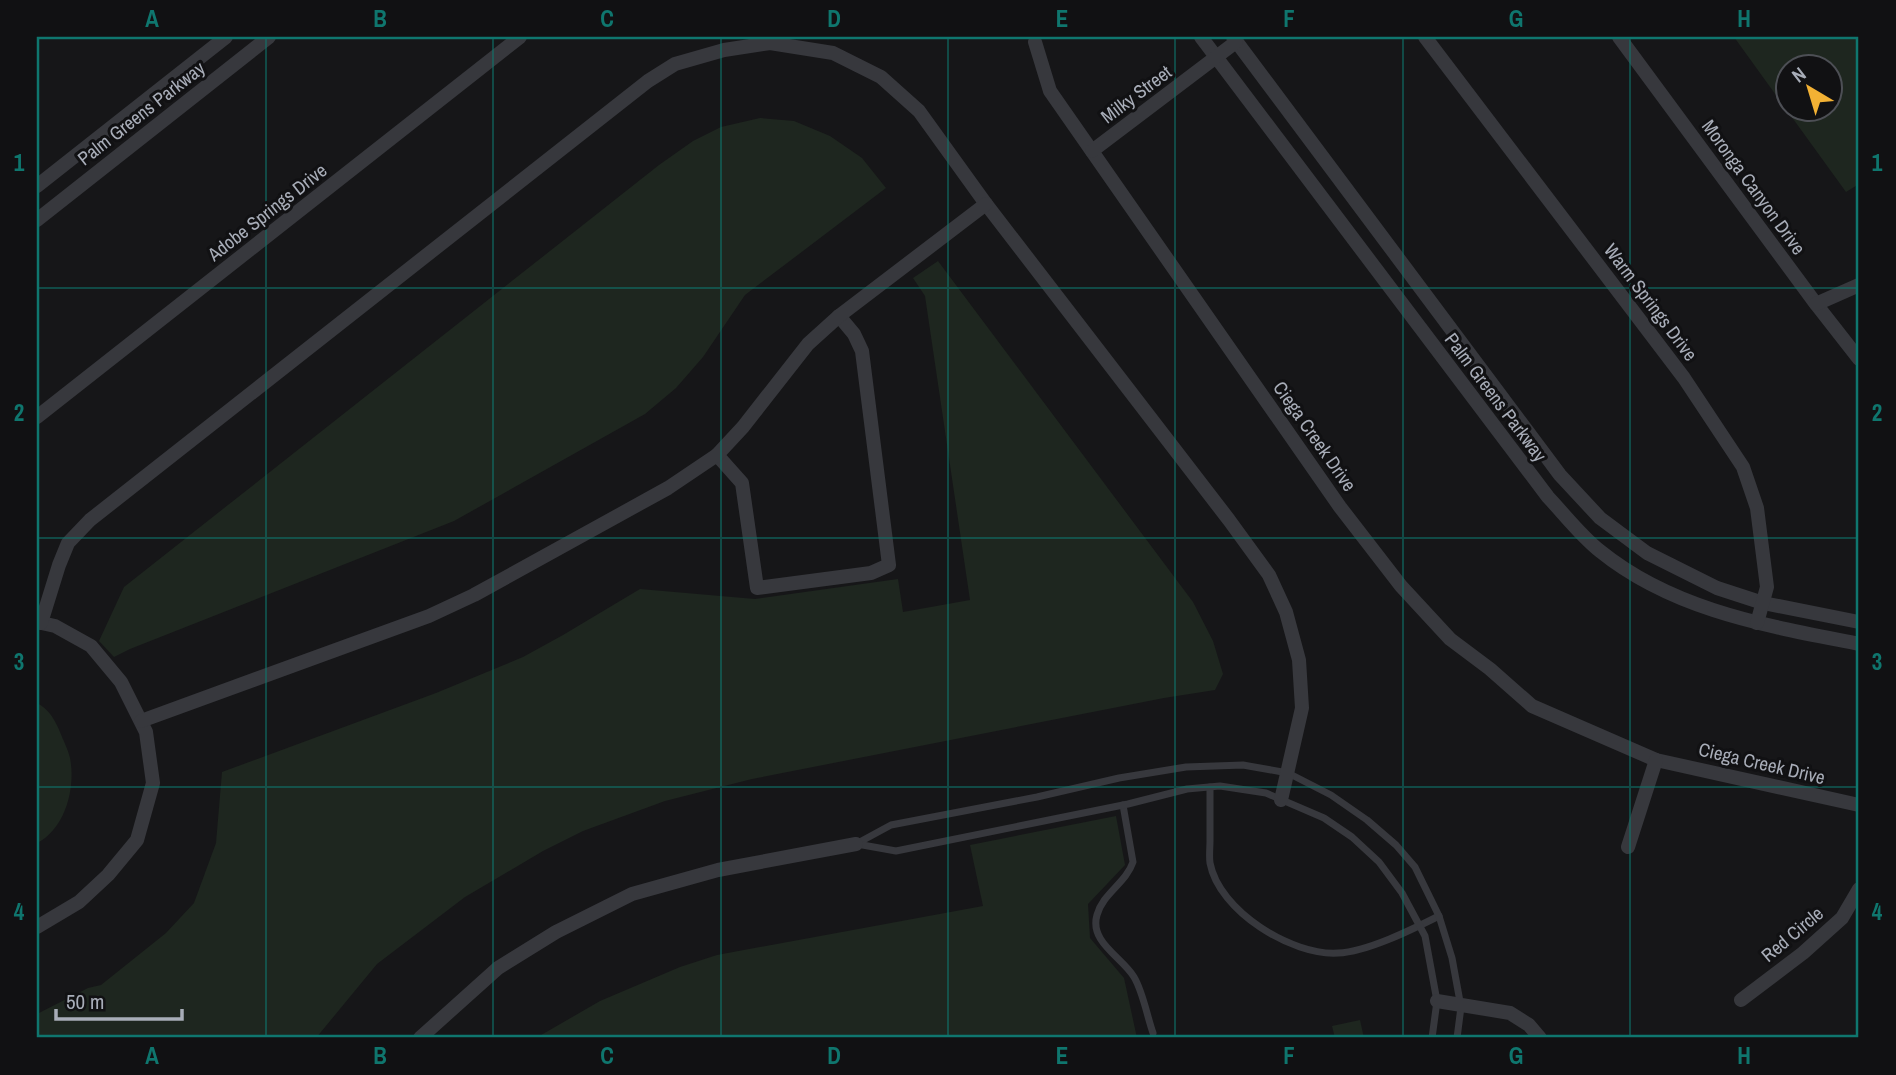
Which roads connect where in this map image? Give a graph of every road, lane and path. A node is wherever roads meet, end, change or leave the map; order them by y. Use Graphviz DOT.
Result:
graph roads {
  1 [pos="226,37"];
  2 [pos="269,37"];
  3 [pos="520,37"];
  4 [pos="1201,37"];
  5 [pos="1425,37"];
  6 [pos="1619,37"];
  7 [pos="1234,39"];
  8 [pos="1035,43"];
  9 [pos="1217,57"];
  10 [pos="1092,151"];
  11 [pos="37,186"];
  12 [pos="986,204"];
  13 [pos="37,220"];
  14 [pos="1859,285"];
  15 [pos="1816,304"];
  16 [pos="839,316"];
  17 [pos="1859,359"];
  18 [pos="37,417"];
  19 [pos="717,455"];
  20 [pos="1763,603"];
  21 [pos="39,622"];
  22 [pos="1859,622"];
  23 [pos="1757,623"];
  24 [pos="1859,644"];
  25 [pos="141,722"];
  26 [pos="1656,760"];
  27 [pos="1288,773"];
  28 [pos="1210,787"];
  29 [pos="1281,800"];
  30 [pos="1123,805"];
  31 [pos="1859,805"];
  32 [pos="856,844"];
  33 [pos="1628,847"];
  34 [pos="1859,890"];
  35 [pos="1440,916"];
  36 [pos="1420,926"];
  37 [pos="37,927"];
  38 [pos="1741,1000"];
  39 [pos="1437,1001"];
  40 [pos="1461,1007"];
  41 [pos="1153,1033"];
  42 [pos="420,1038"];
  43 [pos="1432,1038"];
  44 [pos="1457,1038"];
  45 [pos="1540,1038"];
  1 -- 11 [label="street, Palm Greens Parkway"];
  2 -- 13 [label="street, Palm Greens Parkway"];
  3 -- 18 [label="street, Adobe Springs Drive"];
  4 -- 9 [label="street, Palm Greens Parkway"];
  5 -- 20 [label="street, Warm Springs Drive"];
  6 -- 15 [label="street, Moronga Canyon Drive"];
  7 -- 9 [label="street, Milky Street"];
  7 -- 20 [label="street, Palm Greens Parkway"];
  8 -- 10 [label="street, Ciega Creek Drive"];
  9 -- 10 [label="street, Milky Street"];
  9 -- 23 [label="street, Palm Greens Parkway"];
  10 -- 26 [label="street, Ciega Creek Drive"];
  12 -- 16 [label="street"];
  12 -- 21 [label="street"];
  12 -- 27 [label="street"];
  14 -- 15 [label="street"];
  15 -- 17 [label="street, Moronga Canyon Drive"];
  16 -- 19 [label="street"];
  16 -- 19 [label="street"];
  19 -- 25 [label="street"];
  20 -- 22 [label="street, Palm Greens Parkway"];
  20 -- 23 [label="street, Warm Springs Drive"];
  21 -- 25 [label="street"];
  23 -- 24 [label="street, Palm Greens Parkway"];
  25 -- 37 [label="street"];
  26 -- 31 [label="street, Ciega Creek Drive"];
  26 -- 33 [label="street"];
  27 -- 29 [label="street"];
  27 -- 32 [label="lane"];
  27 -- 35 [label="lane"];
  28 -- 29 [label="lane"];
  28 -- 30 [label="lane"];
  28 -- 36 [label="lane"];
  29 -- 36 [label="lane"];
  30 -- 32 [label="lane"];
  30 -- 41 [label="lane"];
  32 -- 42 [label="street"];
  34 -- 38 [label="street, Red Circle"];
  35 -- 36 [label="lane"];
  35 -- 40 [label="lane"];
  36 -- 39 [label="lane"];
  39 -- 40 [label="street"];
  39 -- 43 [label="lane"];
  40 -- 44 [label="lane"];
  40 -- 45 [label="street"];
}
